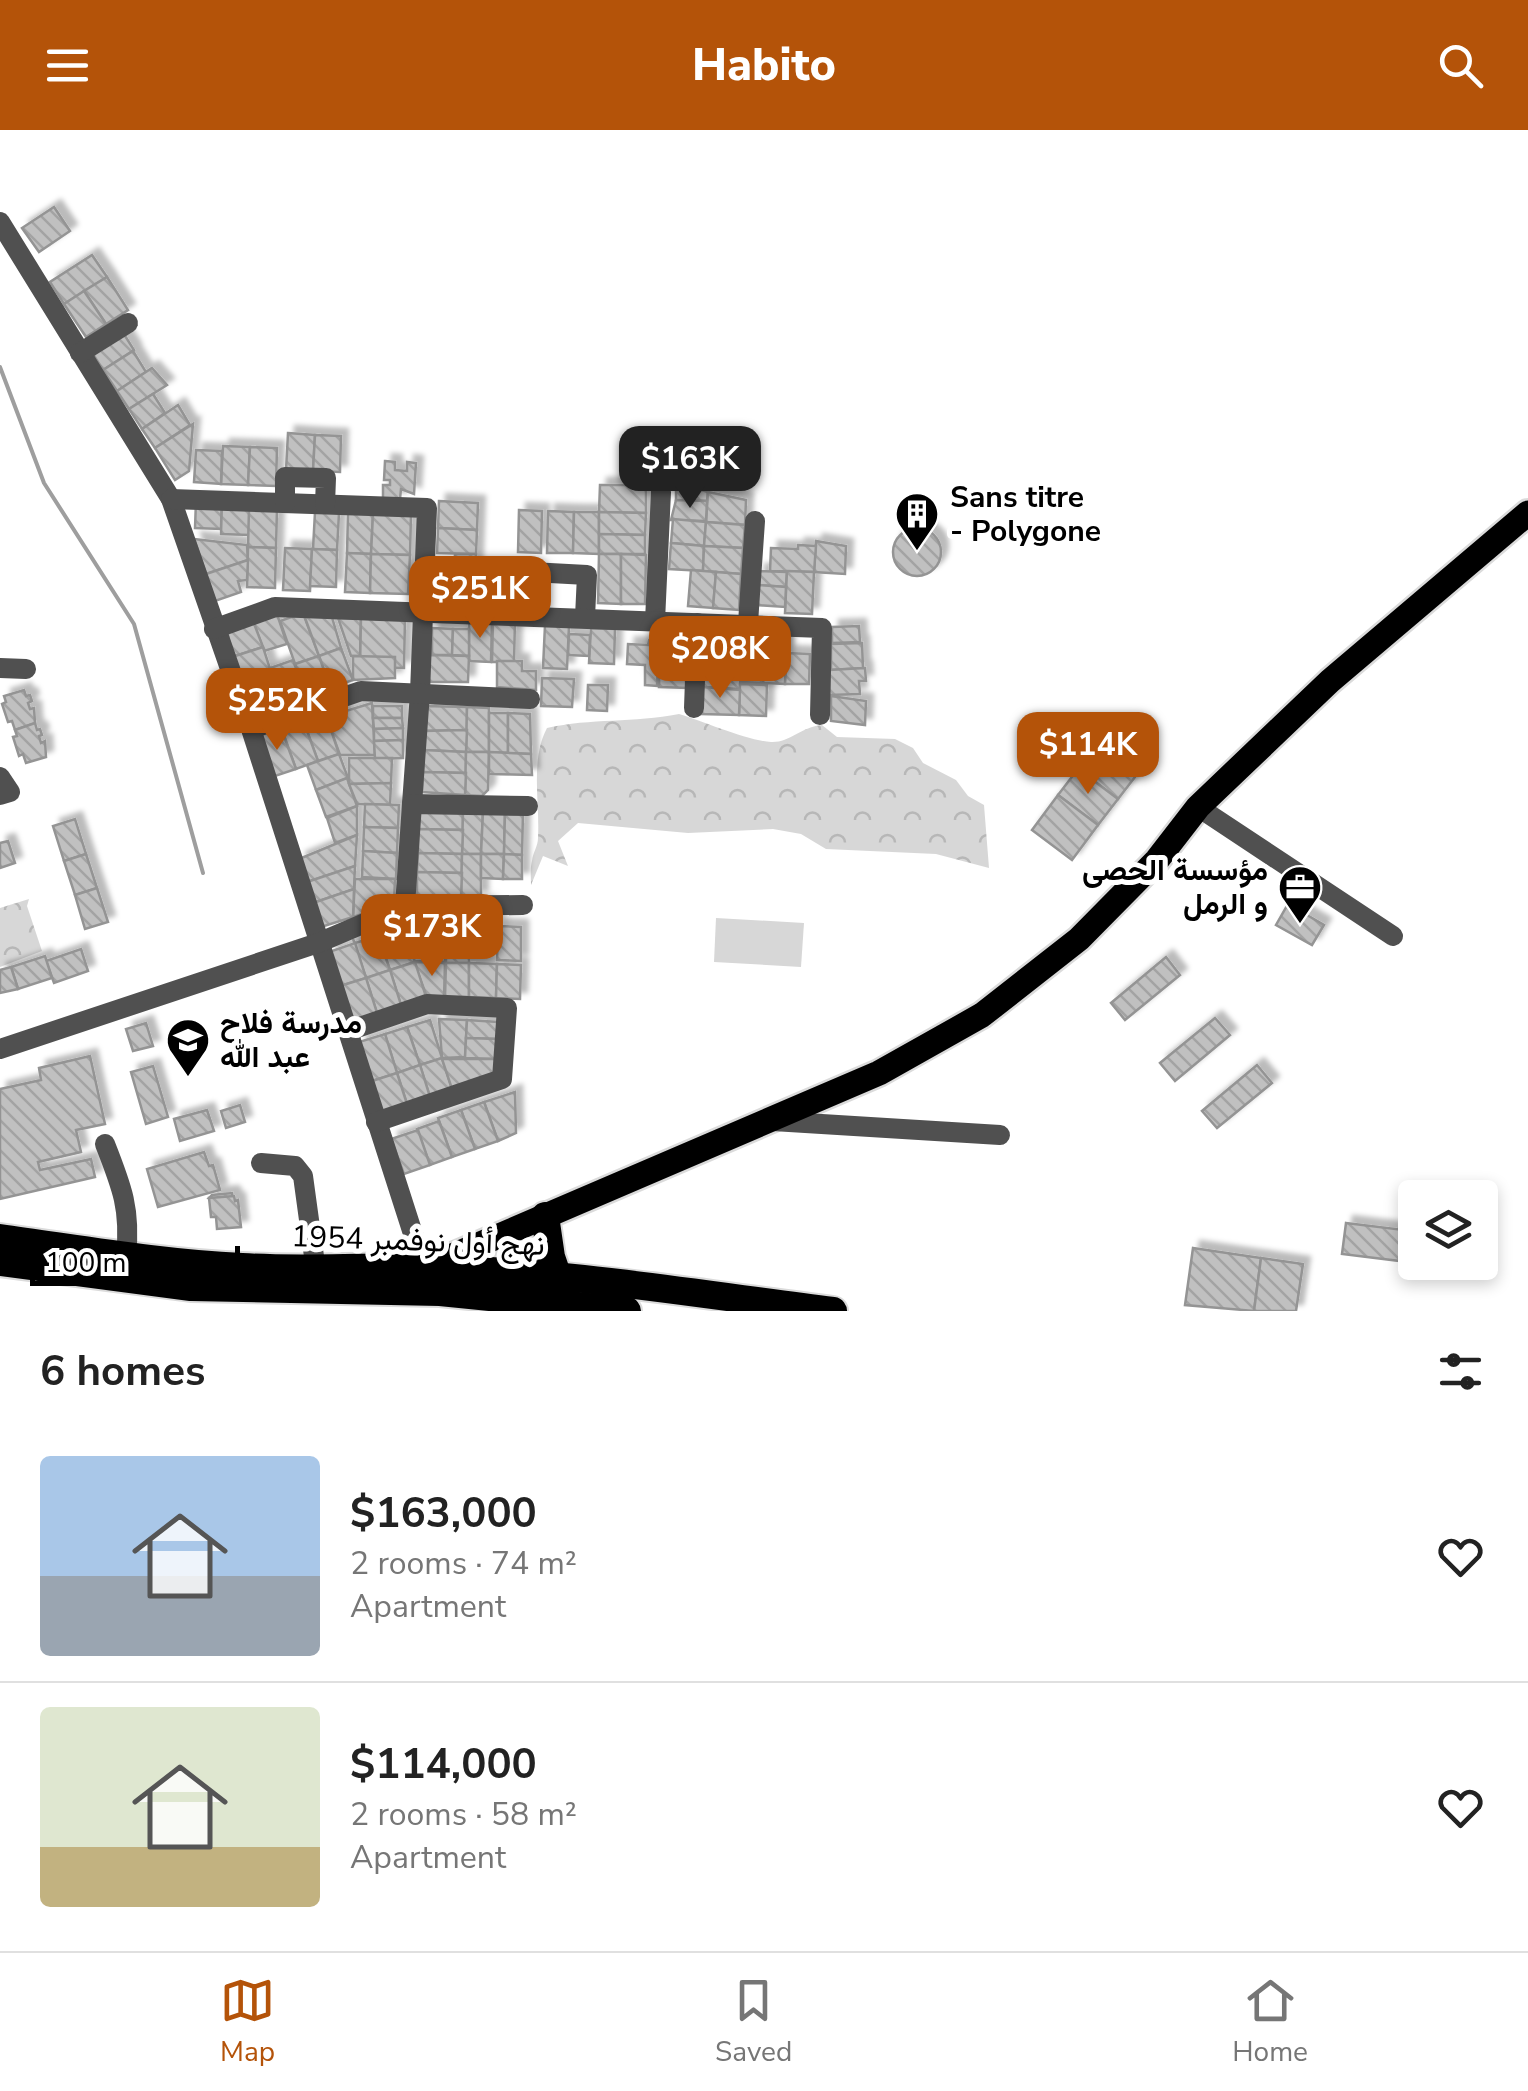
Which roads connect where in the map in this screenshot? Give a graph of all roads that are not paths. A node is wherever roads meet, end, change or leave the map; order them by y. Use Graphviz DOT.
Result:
graph roads {
  1 [pos="0,222"];
  2 [pos="128,322"];
  3 [pos="80,353"];
  4 [pos="661,492"];
  5 [pos="171,499"];
  6 [pos="1528,513"];
  7 [pos="755,521"];
  8 [pos="1518,532"];
  9 [pos="423,610"];
  10 [pos="492,613"];
  11 [pos="585,617"];
  12 [pos="655,621"];
  13 [pos="697,623"];
  14 [pos="748,623"];
  15 [pos="214,628"];
  16 [pos="0,668"];
  17 [pos="26,669"];
  18 [pos="420,693"];
  19 [pos="530,698"];
  20 [pos="694,708"];
  21 [pos="820,715"];
  22 [pos="251,729"];
  23 [pos="0,777"];
  24 [pos="0,795"];
  25 [pos="412,804"];
  26 [pos="528,806"];
  27 [pos="1198,807"];
  28 [pos="523,904"];
  29 [pos="405,906"];
  30 [pos="1394,936"];
  31 [pos="318,943"];
  32 [pos="348,1031"];
  33 [pos="0,1049"];
  34 [pos="770,1121"];
  35 [pos="376,1122"];
  36 [pos="1000,1134"];
  37 [pos="105,1144"];
  38 [pos="261,1163"];
  39 [pos="547,1226"];
  40 [pos="0,1238"];
  41 [pos="126,1256"];
  42 [pos="0,1262"];
  43 [pos="424,1268"];
  44 [pos="316,1270"];
  45 [pos="556,1278"];
  46 [pos="589,1281"];
  47 [pos="394,1290"];
  48 [pos="573,1305"];
  49 [pos="627,1311"];
  50 [pos="833,1311"];
  1 -- 3 [label="street"];
  2 -- 3 [label="street"];
  3 -- 5 [label="street"];
  4 -- 12 [label="street"];
  5 -- 9 [label="street"];
  5 -- 15 [label="street"];
  6 -- 8 [label="main road"];
  7 -- 14 [label="street"];
  8 -- 27 [label="main road"];
  9 -- 10 [label="street"];
  9 -- 15 [label="street"];
  9 -- 18 [label="street"];
  10 -- 11 [label="street"];
  10 -- 11 [label="street"];
  11 -- 12 [label="street"];
  12 -- 13 [label="street"];
  13 -- 14 [label="street"];
  13 -- 20 [label="street"];
  14 -- 21 [label="street"];
  15 -- 22 [label="street"];
  16 -- 17 [label="street"];
  18 -- 19 [label="street"];
  18 -- 22 [label="street"];
  18 -- 25 [label="street"];
  22 -- 31 [label="street"];
  23 -- 24 [label="street"];
  25 -- 26 [label="street"];
  25 -- 29 [label="street"];
  27 -- 30 [label="street"];
  27 -- 34 [label="main road"];
  28 -- 29 [label="street"];
  29 -- 31 [label="street"];
  31 -- 32 [label="street"];
  31 -- 33 [label="street"];
  32 -- 35 [label="street"];
  32 -- 35 [label="street"];
  34 -- 36 [label="street"];
  34 -- 39 [label="main road"];
  35 -- 43 [label="street"];
  37 -- 41 [label="street"];
  38 -- 44 [label="street"];
  39 -- 43 [label="main road"];
  39 -- 45 [label="highway"];
  39 -- 46 [label="highway"];
  40 -- 41 [label="highway, نهج أول نوفمبر 1954"];
  41 -- 44 [label="highway, نهج أول نوفمبر 1954"];
  42 -- 47 [label="highway, نهج أول نوفمبر 1954"];
  43 -- 44 [label="highway, نهج أول نوفمبر 1954"];
  43 -- 45 [label="highway, نهج أول نوفمبر 1954"];
  43 -- 47 [label="main road"];
  45 -- 46 [label="highway, نهج أول نوفمبر 1954"];
  45 -- 48 [label="highway"];
  46 -- 50 [label="highway, نهج أول نوفمبر 1954"];
  47 -- 48 [label="highway, نهج أول نوفمبر 1954"];
  48 -- 49 [label="highway, نهج أول نوفمبر 1954"];
}
